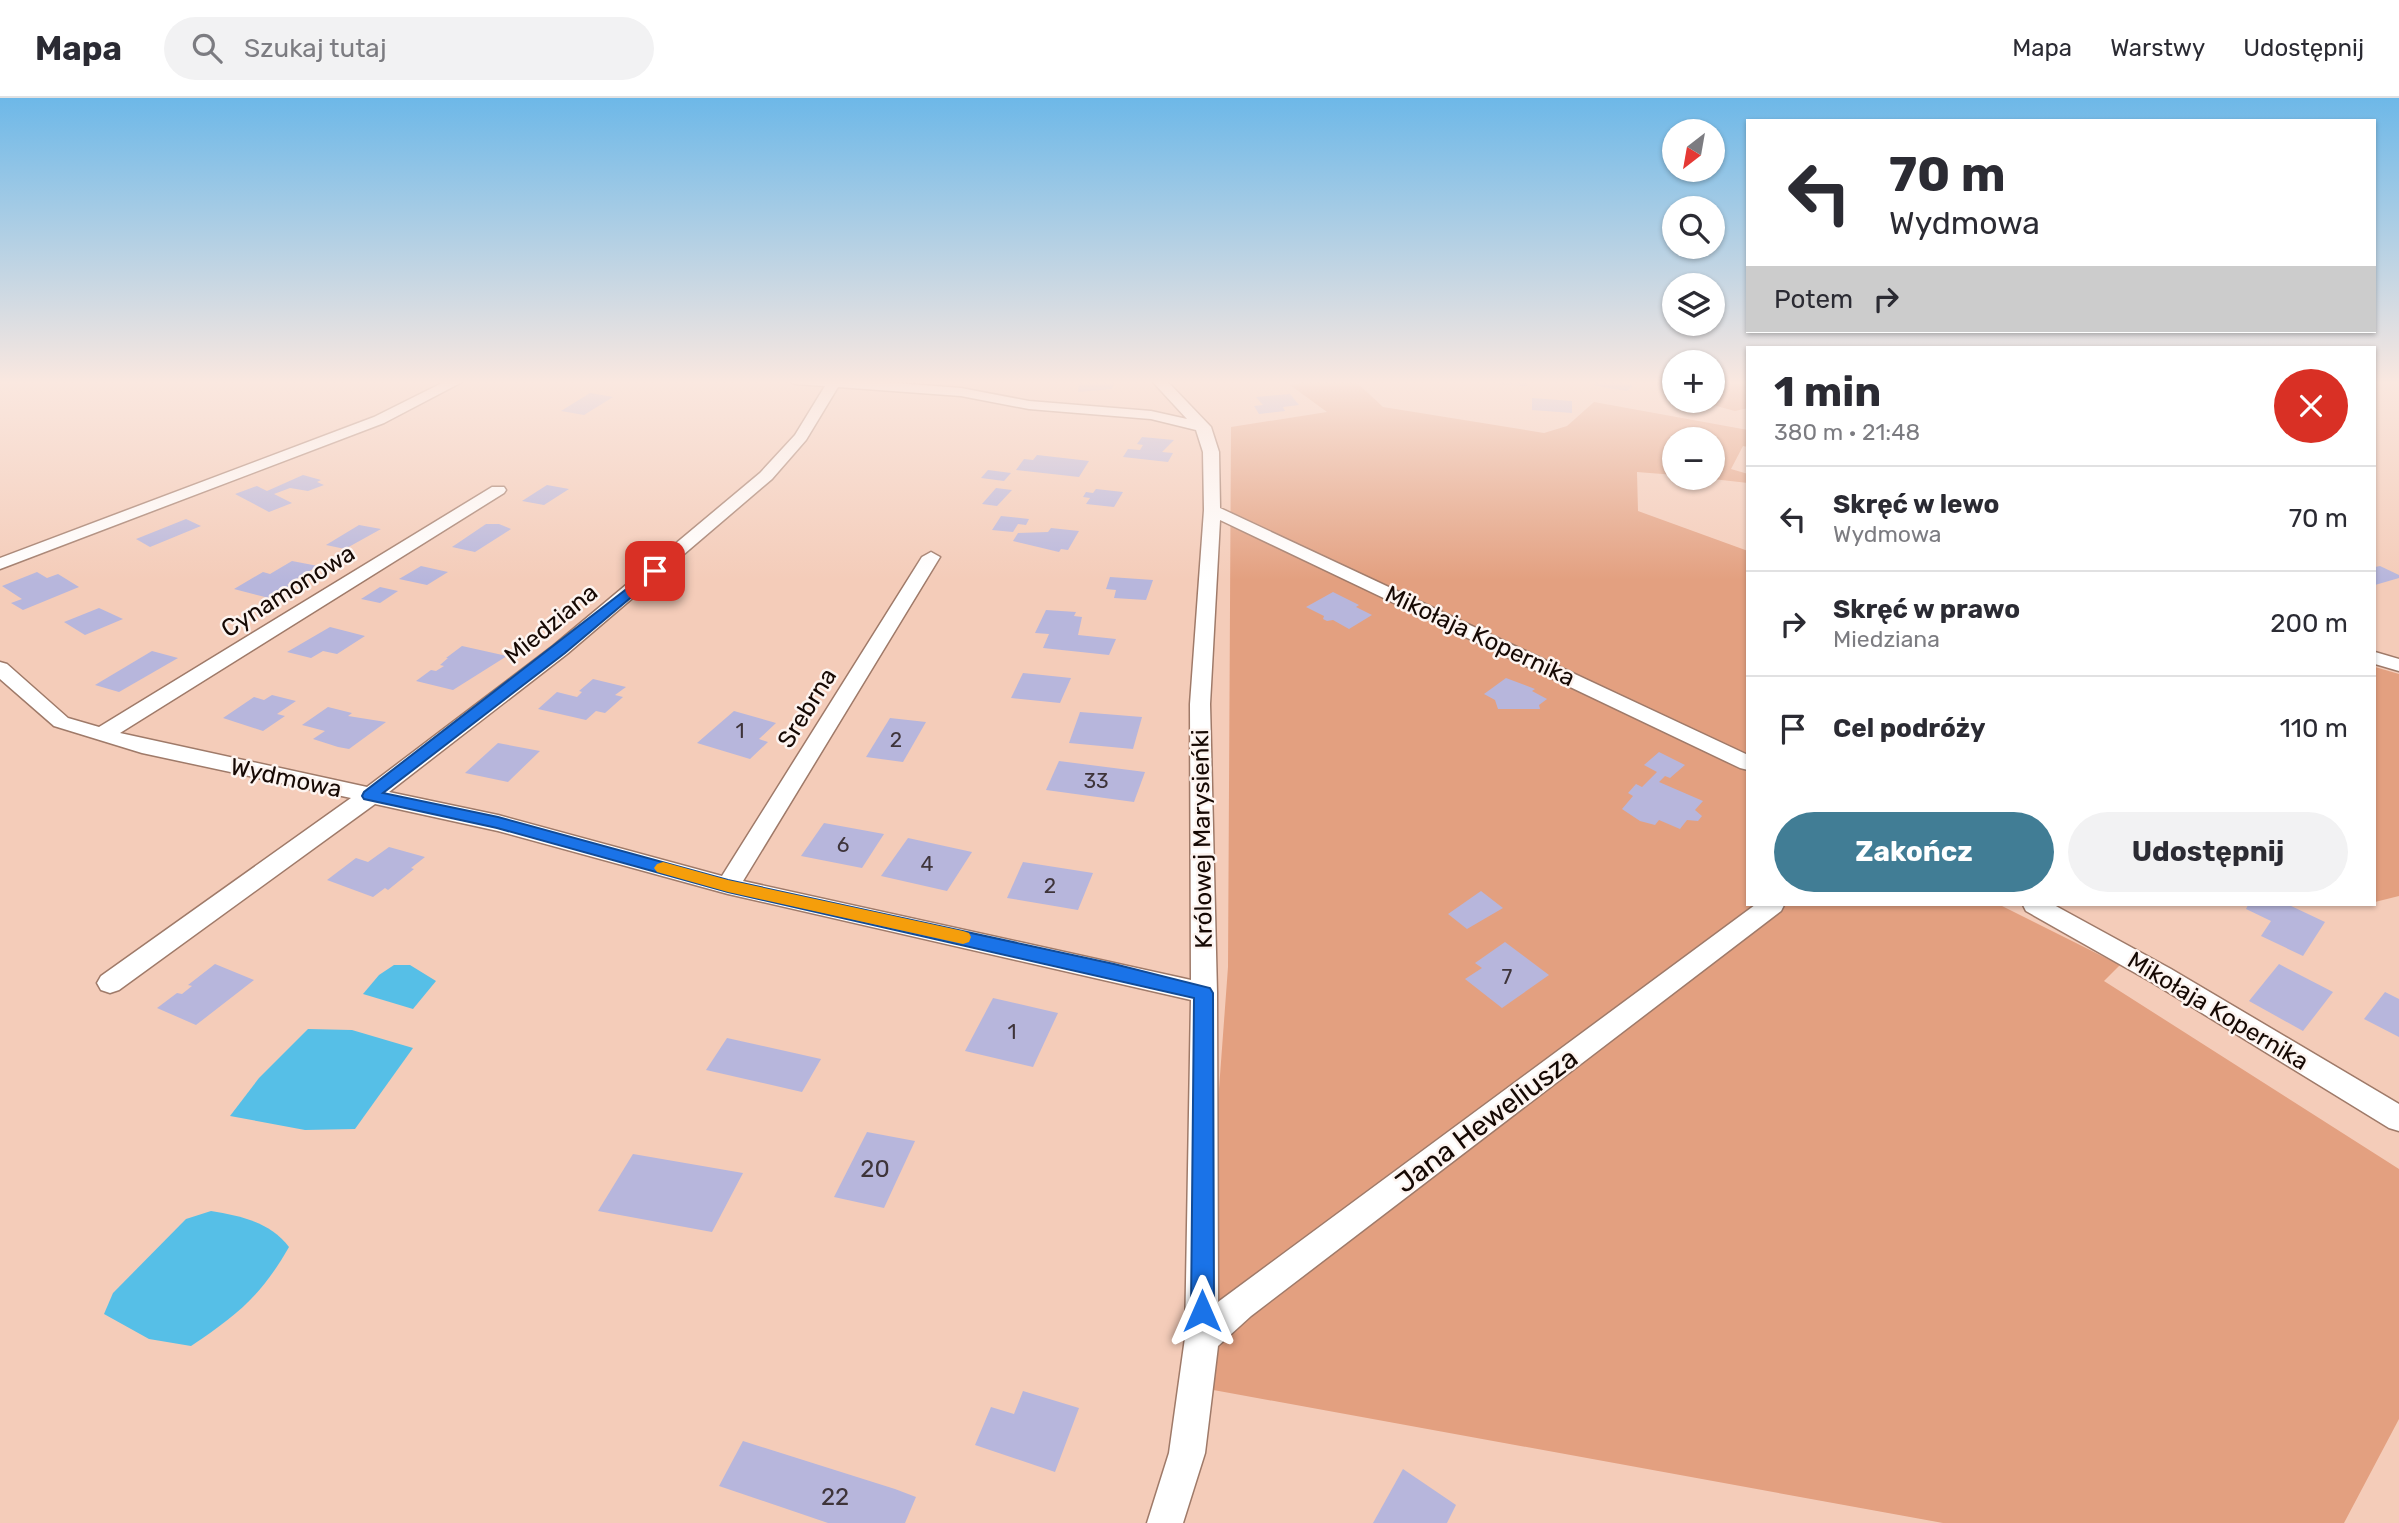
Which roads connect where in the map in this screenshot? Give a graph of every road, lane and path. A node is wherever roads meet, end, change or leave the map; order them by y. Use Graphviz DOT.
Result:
graph roads {
  1 [pos="306,446"];
  2 [pos="792,446"];
  3 [pos="1209,446"];
  4 [pos="285,454"];
  5 [pos="498,490"];
  6 [pos="1212,510"];
  7 [pos="932,557"];
  8 [pos="0,564"];
  9 [pos="2376,659"];
  10 [pos="2399,665"];
  11 [pos="0,668"];
  12 [pos="104,733"];
  13 [pos="1746,762"];
  14 [pos="370,796"];
  15 [pos="728,886"];
  16 [pos="1771,906"];
  17 [pos="2037,906"];
  18 [pos="110,983"];
  19 [pos="1204,993"];
  20 [pos="2399,1119"];
  21 [pos="1202,1338"];
  22 [pos="1165,1523"];
  1 -- 4 [label="street"];
  2 -- 14 [label="street, Miedziana"];
  3 -- 6 [label="street, Królowej Marysieńki"];
  4 -- 8 [label="street"];
  5 -- 12 [label="street, Cynamonowa"];
  6 -- 13 [label="street, Mikołaja Kopernika"];
  6 -- 19 [label="street, Królowej Marysieńki"];
  7 -- 15 [label="street, Srebrna"];
  9 -- 10 [label="street"];
  11 -- 12 [label="street, Wydmowa"];
  12 -- 14 [label="street, Wydmowa"];
  14 -- 15 [label="street, Wydmowa"];
  14 -- 18 [label="street, Miedziana"];
  15 -- 19 [label="street, Wydmowa"];
  16 -- 21 [label="street, Jana Heweliusza"];
  17 -- 20 [label="street, Mikołaja Kopernika"];
  19 -- 21 [label="street, Królowej Marysieńki"];
  21 -- 22 [label="street, Królowej Marysieńki"];
}
